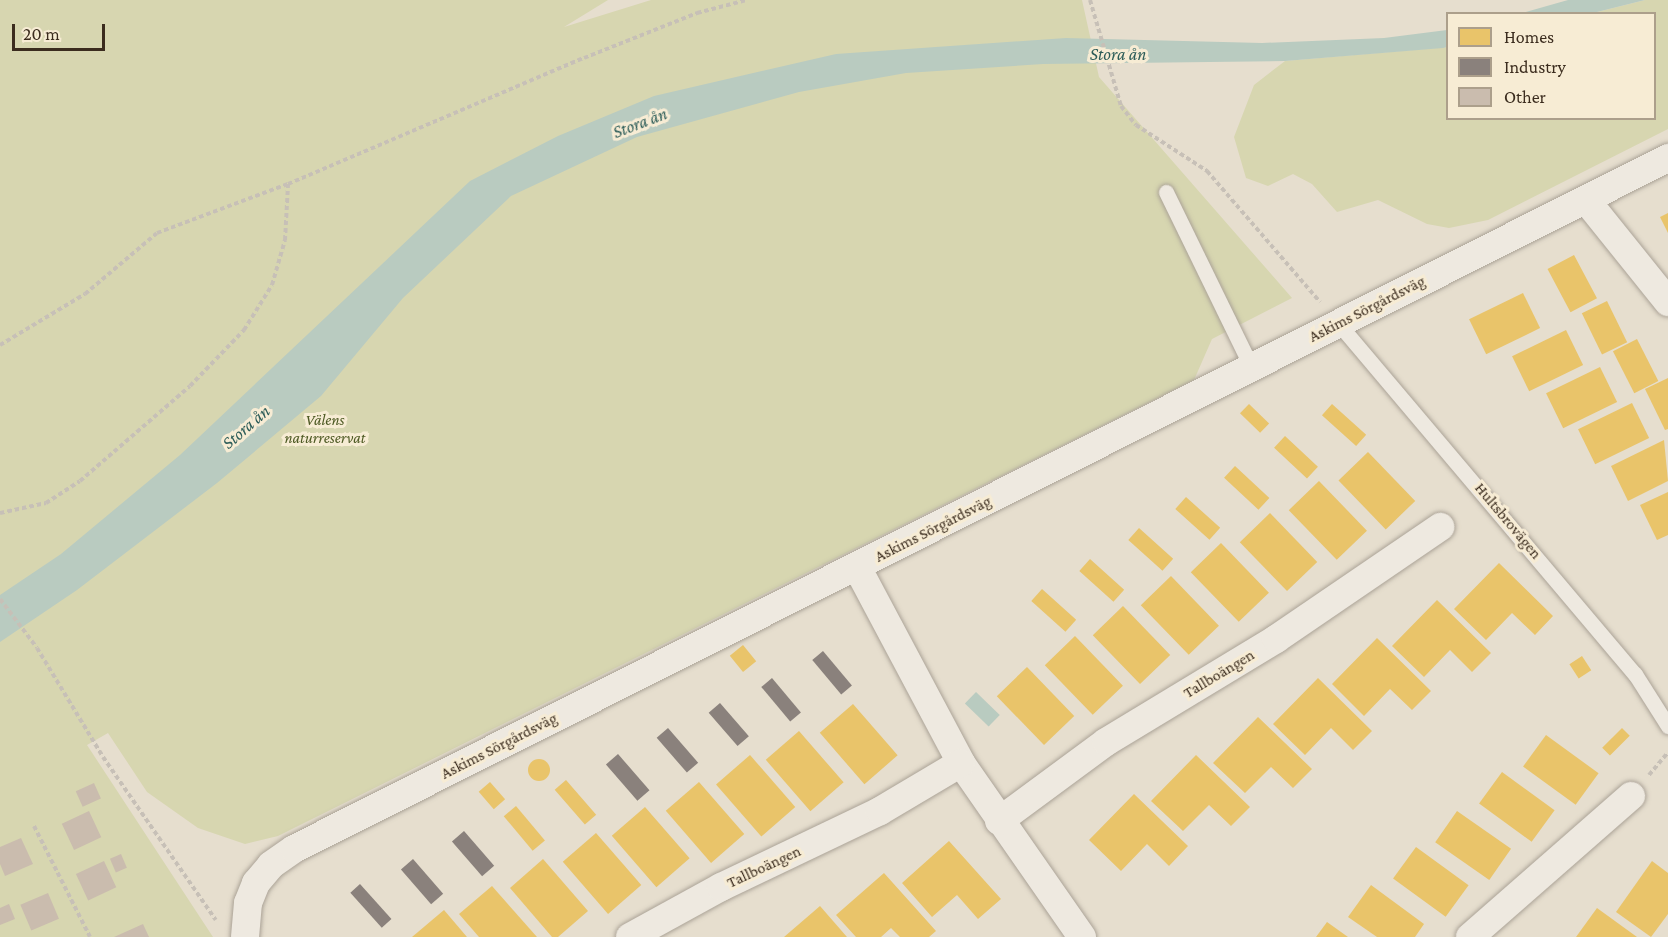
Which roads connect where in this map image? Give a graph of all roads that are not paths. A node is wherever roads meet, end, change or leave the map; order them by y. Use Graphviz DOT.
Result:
graph roads {
  1 [pos="1668,159"];
  2 [pos="1166,192"];
  3 [pos="1586,200"];
  4 [pos="1668,302"];
  5 [pos="1338,323"];
  6 [pos="1252,368"];
  7 [pos="1440,527"];
  8 [pos="857,567"];
  9 [pos="1668,726"];
  10 [pos="961,763"];
  11 [pos="1631,796"];
  12 [pos="999,820"];
  13 [pos="244,931"];
  14 [pos="630,937"];
  15 [pos="1082,937"];
  16 [pos="1470,937"];
  1 -- 3 [label="street, Askims Sörgårdsväg"];
  2 -- 6 [label="lane"];
  3 -- 4 [label="street"];
  3 -- 5 [label="street, Askims Sörgårdsväg"];
  5 -- 6 [label="street, Askims Sörgårdsväg"];
  5 -- 9 [label="lane, Hultsbrovägen"];
  6 -- 8 [label="street, Askims Sörgårdsväg"];
  7 -- 12 [label="street, Tallboängen"];
  8 -- 10 [label="street"];
  8 -- 13 [label="street, Askims Sörgårdsväg"];
  10 -- 12 [label="street"];
  10 -- 14 [label="street, Tallboängen"];
  11 -- 16 [label="street"];
  12 -- 15 [label="street"];
}
